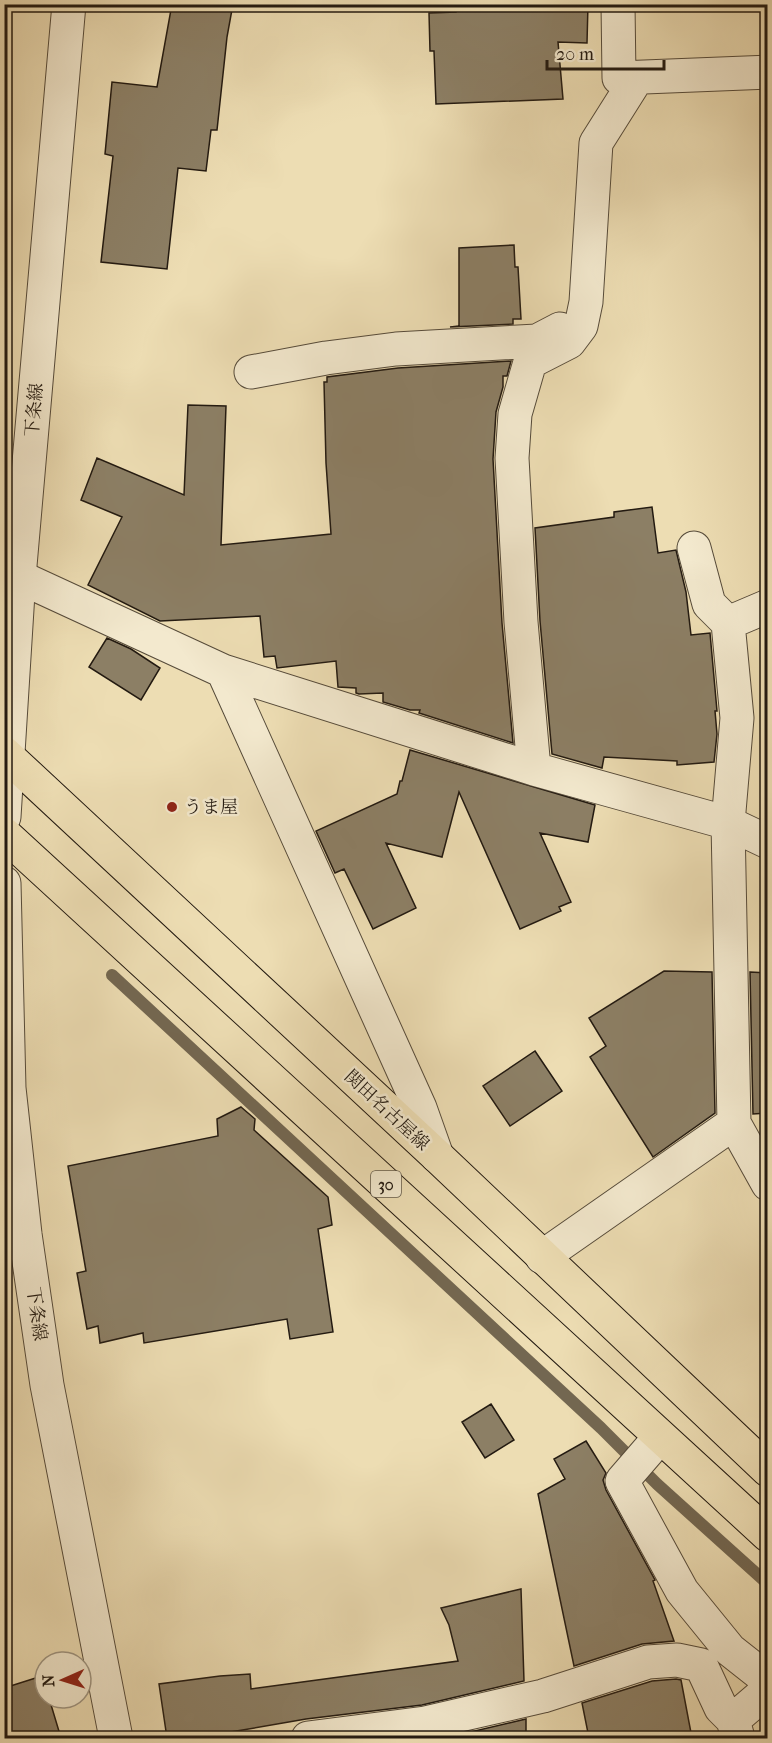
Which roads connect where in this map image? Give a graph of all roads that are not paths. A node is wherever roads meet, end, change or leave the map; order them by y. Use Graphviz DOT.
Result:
graph roads {
  1 [pos="69,4"];
  2 [pos="618,4"];
  3 [pos="768,72"];
  4 [pos="637,78"];
  5 [pos="547,341"];
  6 [pos="251,372"];
  7 [pos="694,548"];
  8 [pos="12,574"];
  9 [pos="768,606"];
  10 [pos="728,623"];
  11 [pos="223,671"];
  12 [pos="7,755"];
  13 [pos="534,769"];
  14 [pos="4,817"];
  15 [pos="728,823"];
  16 [pos="4,834"];
  17 [pos="768,842"];
  18 [pos="4,883"];
  19 [pos="734,1123"];
  20 [pos="437,1156"];
  21 [pos="768,1184"];
  22 [pos="542,1257"];
  23 [pos="660,1437"];
  24 [pos="768,1470"];
  25 [pos="768,1535"];
  26 [pos="730,1650"];
  27 [pos="701,1665"];
  28 [pos="768,1680"];
  29 [pos="768,1689"];
  30 [pos="736,1729"];
  31 [pos="116,1738"];
  32 [pos="308,1738"];
  1 -- 8 [label="street, 下条線"];
  2 -- 4 [label="street"];
  3 -- 4 [label="street"];
  4 -- 5 [label="street"];
  5 -- 6 [label="street"];
  5 -- 13 [label="street"];
  7 -- 10 [label="street"];
  8 -- 11 [label="street"];
  8 -- 12 [label="street, 下条線"];
  9 -- 10 [label="street"];
  10 -- 15 [label="street"];
  11 -- 13 [label="street"];
  11 -- 20 [label="street"];
  12 -- 14 [label="street, 下条線"];
  12 -- 20 [label="main road, 関田名古屋線"];
  13 -- 15 [label="street"];
  15 -- 17 [label="street"];
  15 -- 19 [label="street"];
  16 -- 23 [label="main road, 30"];
  18 -- 31 [label="street, 下条線"];
  19 -- 21 [label="street"];
  19 -- 22 [label="street"];
  20 -- 22 [label="main road, 関田名古屋線"];
  22 -- 24 [label="main road, 関田名古屋線"];
  23 -- 25 [label="main road, 30"];
  23 -- 26 [label="street"];
  26 -- 27 [label="street"];
  26 -- 28 [label="street"];
  27 -- 30 [label="street"];
  27 -- 32 [label="street"];
  29 -- 30 [label="street"];
}
